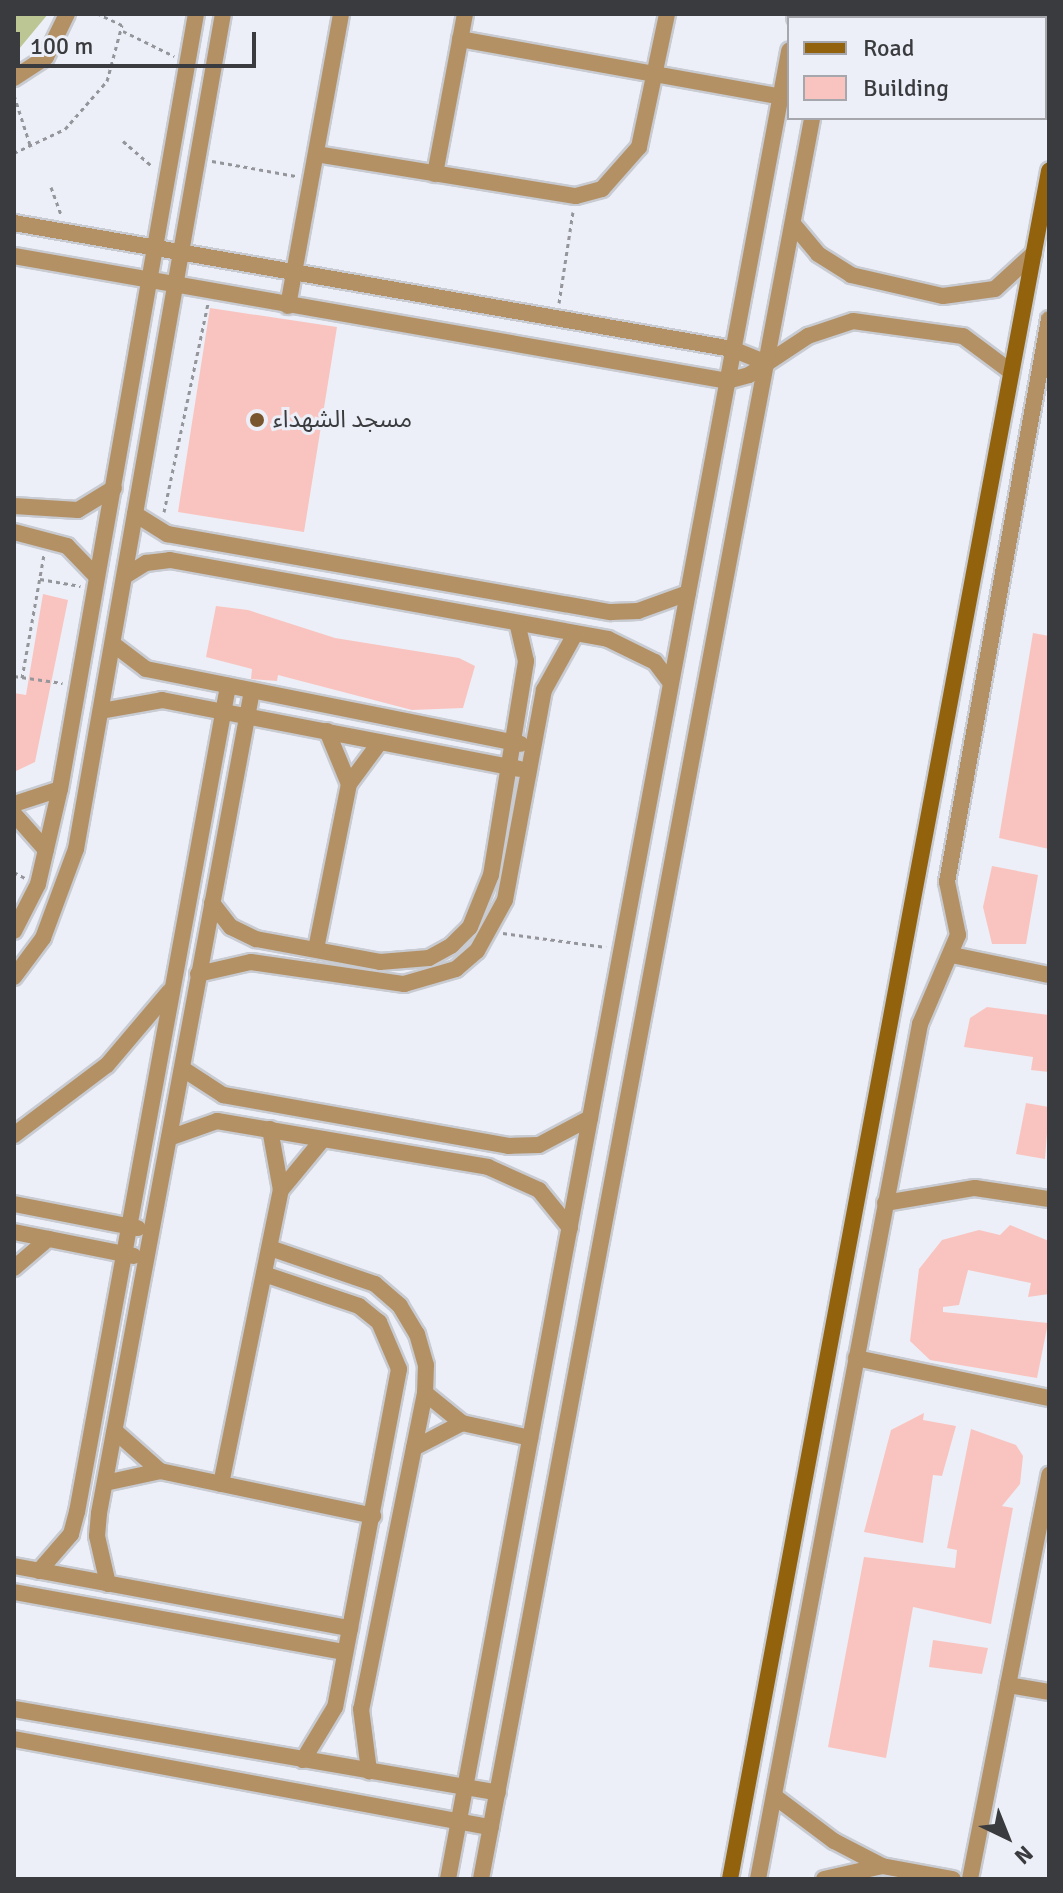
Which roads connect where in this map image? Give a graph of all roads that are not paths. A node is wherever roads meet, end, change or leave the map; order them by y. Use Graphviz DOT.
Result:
graph roads {
  1 [pos="67,14"];
  2 [pos="196,14"];
  3 [pos="223,14"];
  4 [pos="341,14"];
  5 [pos="465,14"];
  6 [pos="667,14"];
  7 [pos="460,39"];
  8 [pos="787,62"];
  9 [pos="657,71"];
  10 [pos="14,78"];
  11 [pos="781,97"];
  12 [pos="812,120"];
  13 [pos="316,154"];
  14 [pos="1049,171"];
  15 [pos="435,174"];
  16 [pos="14,223"];
  17 [pos="793,224"];
  18 [pos="155,248"];
  19 [pos="182,252"];
  20 [pos="1034,253"];
  21 [pos="14,256"];
  22 [pos="294,273"];
  23 [pos="149,280"];
  24 [pos="176,284"];
  25 [pos="288,306"];
  26 [pos="1049,319"];
  27 [pos="732,349"];
  28 [pos="767,363"];
  29 [pos="1010,371"];
  30 [pos="727,381"];
  31 [pos="1049,403"];
  32 [pos="1034,413"];
  33 [pos="114,488"];
  34 [pos="14,506"];
  35 [pos="135,514"];
  36 [pos="14,532"];
  37 [pos="193,538"];
  38 [pos="191,564"];
  39 [pos="125,576"];
  40 [pos="96,583"];
  41 [pos="688,593"];
  42 [pos="611,612"];
  43 [pos="518,625"];
  44 [pos="575,634"];
  45 [pos="608,639"];
  46 [pos="113,644"];
  47 [pos="671,683"];
  48 [pos="228,686"];
  49 [pos="252,691"];
  50 [pos="101,711"];
  51 [pos="224,712"];
  52 [pos="246,716"];
  53 [pos="327,731"];
  54 [pos="380,742"];
  55 [pos="512,742"];
  56 [pos="531,746"];
  57 [pos="508,767"];
  58 [pos="526,771"];
  59 [pos="349,784"];
  60 [pos="60,789"];
  61 [pos="14,804"];
  62 [pos="14,814"];
  63 [pos="46,850"];
  64 [pos="212,903"];
  65 [pos="14,931"];
  66 [pos="256,939"];
  67 [pos="316,949"];
  68 [pos="952,955"];
  69 [pos="251,962"];
  70 [pos="198,974"];
  71 [pos="1049,975"];
  72 [pos="14,977"];
  73 [pos="173,987"];
  74 [pos="183,1069"];
  75 [pos="239,1098"];
  76 [pos="590,1118"];
  77 [pos="235,1123"];
  78 [pos="270,1129"];
  79 [pos="14,1135"];
  80 [pos="169,1138"];
  81 [pos="323,1139"];
  82 [pos="281,1190"];
  83 [pos="1049,1199"];
  84 [pos="885,1203"];
  85 [pos="14,1204"];
  86 [pos="129,1226"];
  87 [pos="570,1228"];
  88 [pos="151,1230"];
  89 [pos="14,1232"];
  90 [pos="48,1239"];
  91 [pos="270,1248"];
  92 [pos="124,1254"];
  93 [pos="146,1258"];
  94 [pos="14,1268"];
  95 [pos="264,1274"];
  96 [pos="856,1358"];
  97 [pos="425,1393"];
  98 [pos="1049,1398"];
  99 [pos="462,1423"];
  100 [pos="115,1431"];
  101 [pos="530,1438"];
  102 [pos="414,1448"];
  103 [pos="160,1471"];
  104 [pos="1049,1475"];
  105 [pos="105,1483"];
  106 [pos="221,1484"];
  107 [pos="373,1516"];
  108 [pos="14,1566"];
  109 [pos="39,1571"];
  110 [pos="108,1584"];
  111 [pos="14,1592"];
  112 [pos="350,1628"];
  113 [pos="345,1652"];
  114 [pos="1008,1685"];
  115 [pos="1049,1692"];
  116 [pos="14,1709"];
  117 [pos="14,1739"];
  118 [pos="303,1760"];
  119 [pos="369,1771"];
  120 [pos="465,1787"];
  121 [pos="498,1793"];
  122 [pos="774,1796"];
  123 [pos="458,1820"];
  124 [pos="491,1827"];
  125 [pos="882,1866"];
  126 [pos="448,1879"];
  127 [pos="481,1879"];
  128 [pos="730,1879"];
  129 [pos="758,1879"];
  130 [pos="824,1879"];
  131 [pos="953,1879"];
  132 [pos="970,1879"];
  1 -- 10 [label="street"];
  2 -- 18 [label="street"];
  3 -- 19 [label="street"];
  4 -- 13 [label="street"];
  5 -- 7 [label="street"];
  6 -- 9 [label="street"];
  7 -- 9 [label="street"];
  7 -- 15 [label="street"];
  8 -- 11 [label="street"];
  9 -- 11 [label="street"];
  9 -- 15 [label="street"];
  11 -- 27 [label="street"];
  12 -- 17 [label="street"];
  13 -- 15 [label="street"];
  13 -- 22 [label="street"];
  14 -- 20 [label="street"];
  16 -- 18 [label="street"];
  17 -- 20 [label="street"];
  17 -- 28 [label="street"];
  18 -- 19 [label="street"];
  18 -- 23 [label="street"];
  19 -- 22 [label="street"];
  19 -- 24 [label="street"];
  20 -- 29 [label="street"];
  21 -- 23 [label="street"];
  22 -- 25 [label="street"];
  22 -- 27 [label="street"];
  23 -- 24 [label="street"];
  23 -- 33 [label="street"];
  24 -- 25 [label="street"];
  24 -- 35 [label="street"];
  25 -- 30 [label="street"];
  26 -- 32 [label="street"];
  27 -- 28 [label="street"];
  27 -- 30 [label="street"];
  28 -- 29 [label="street"];
  28 -- 30 [label="street"];
  28 -- 121 [label="street"];
  29 -- 128 [label="street"];
  30 -- 41 [label="street"];
  31 -- 32 [label="street"];
  32 -- 68 [label="street"];
  33 -- 34 [label="street"];
  33 -- 40 [label="street"];
  35 -- 37 [label="street"];
  35 -- 39 [label="street"];
  36 -- 40 [label="street"];
  37 -- 38 [label="street"];
  37 -- 42 [label="street"];
  38 -- 39 [label="street"];
  38 -- 43 [label="street"];
  39 -- 46 [label="street"];
  40 -- 60 [label="street"];
  41 -- 42 [label="street"];
  41 -- 47 [label="street"];
  42 -- 45 [label="street"];
  43 -- 44 [label="street"];
  43 -- 55 [label="street"];
  44 -- 45 [label="street"];
  44 -- 56 [label="street"];
  45 -- 47 [label="street"];
  46 -- 48 [label="street"];
  46 -- 50 [label="street"];
  47 -- 76 [label="street"];
  48 -- 49 [label="street"];
  48 -- 51 [label="street"];
  49 -- 52 [label="street"];
  49 -- 55 [label="street"];
  50 -- 51 [label="street"];
  50 -- 72 [label="street"];
  51 -- 52 [label="street"];
  51 -- 73 [label="street"];
  52 -- 53 [label="street"];
  52 -- 64 [label="street"];
  53 -- 54 [label="street"];
  53 -- 59 [label="street"];
  54 -- 57 [label="street"];
  54 -- 59 [label="street"];
  55 -- 56 [label="street"];
  55 -- 57 [label="street"];
  56 -- 58 [label="street"];
  57 -- 58 [label="street"];
  57 -- 67 [label="street"];
  58 -- 69 [label="street"];
  59 -- 67 [label="street"];
  60 -- 61 [label="street"];
  60 -- 63 [label="street"];
  62 -- 63 [label="street"];
  63 -- 65 [label="street"];
  64 -- 66 [label="street"];
  64 -- 70 [label="street"];
  66 -- 67 [label="street"];
  66 -- 69 [label="street"];
  68 -- 71 [label="street"];
  68 -- 84 [label="street"];
  69 -- 70 [label="street"];
  70 -- 74 [label="street"];
  73 -- 79 [label="street"];
  73 -- 86 [label="street"];
  74 -- 75 [label="street"];
  74 -- 80 [label="street"];
  75 -- 76 [label="street"];
  75 -- 77 [label="street"];
  76 -- 87 [label="street"];
  77 -- 78 [label="street"];
  77 -- 80 [label="street"];
  78 -- 81 [label="street"];
  78 -- 82 [label="street"];
  80 -- 88 [label="street"];
  81 -- 82 [label="street"];
  81 -- 87 [label="street"];
  82 -- 91 [label="street"];
  83 -- 84 [label="street"];
  84 -- 96 [label="street"];
  85 -- 86 [label="street"];
  86 -- 88 [label="street"];
  86 -- 92 [label="street"];
  87 -- 101 [label="street"];
  88 -- 93 [label="street"];
  89 -- 90 [label="street"];
  90 -- 92 [label="street"];
  90 -- 94 [label="street"];
  91 -- 95 [label="street"];
  91 -- 97 [label="street"];
  92 -- 93 [label="street"];
  92 -- 109 [label="street"];
  93 -- 100 [label="street"];
  95 -- 106 [label="street"];
  95 -- 107 [label="street"];
  96 -- 98 [label="street"];
  96 -- 122 [label="street"];
  97 -- 99 [label="street"];
  97 -- 102 [label="street"];
  99 -- 101 [label="street"];
  99 -- 102 [label="street"];
  100 -- 103 [label="street"];
  100 -- 105 [label="street"];
  101 -- 120 [label="street"];
  102 -- 119 [label="street"];
  103 -- 105 [label="street"];
  103 -- 106 [label="street"];
  104 -- 114 [label="street"];
  105 -- 110 [label="street"];
  106 -- 107 [label="street"];
  107 -- 112 [label="street"];
  108 -- 109 [label="street"];
  109 -- 110 [label="street"];
  110 -- 112 [label="street"];
  111 -- 113 [label="street"];
  112 -- 113 [label="street"];
  113 -- 118 [label="street"];
  114 -- 115 [label="street"];
  114 -- 132 [label="street"];
  116 -- 118 [label="street"];
  117 -- 123 [label="street"];
  118 -- 119 [label="street"];
  119 -- 120 [label="street"];
  120 -- 121 [label="street"];
  120 -- 123 [label="street"];
  121 -- 124 [label="street"];
  122 -- 125 [label="street"];
  122 -- 129 [label="street"];
  123 -- 124 [label="street"];
  123 -- 126 [label="street"];
  124 -- 127 [label="street"];
  125 -- 130 [label="street"];
  125 -- 131 [label="street"];
}
